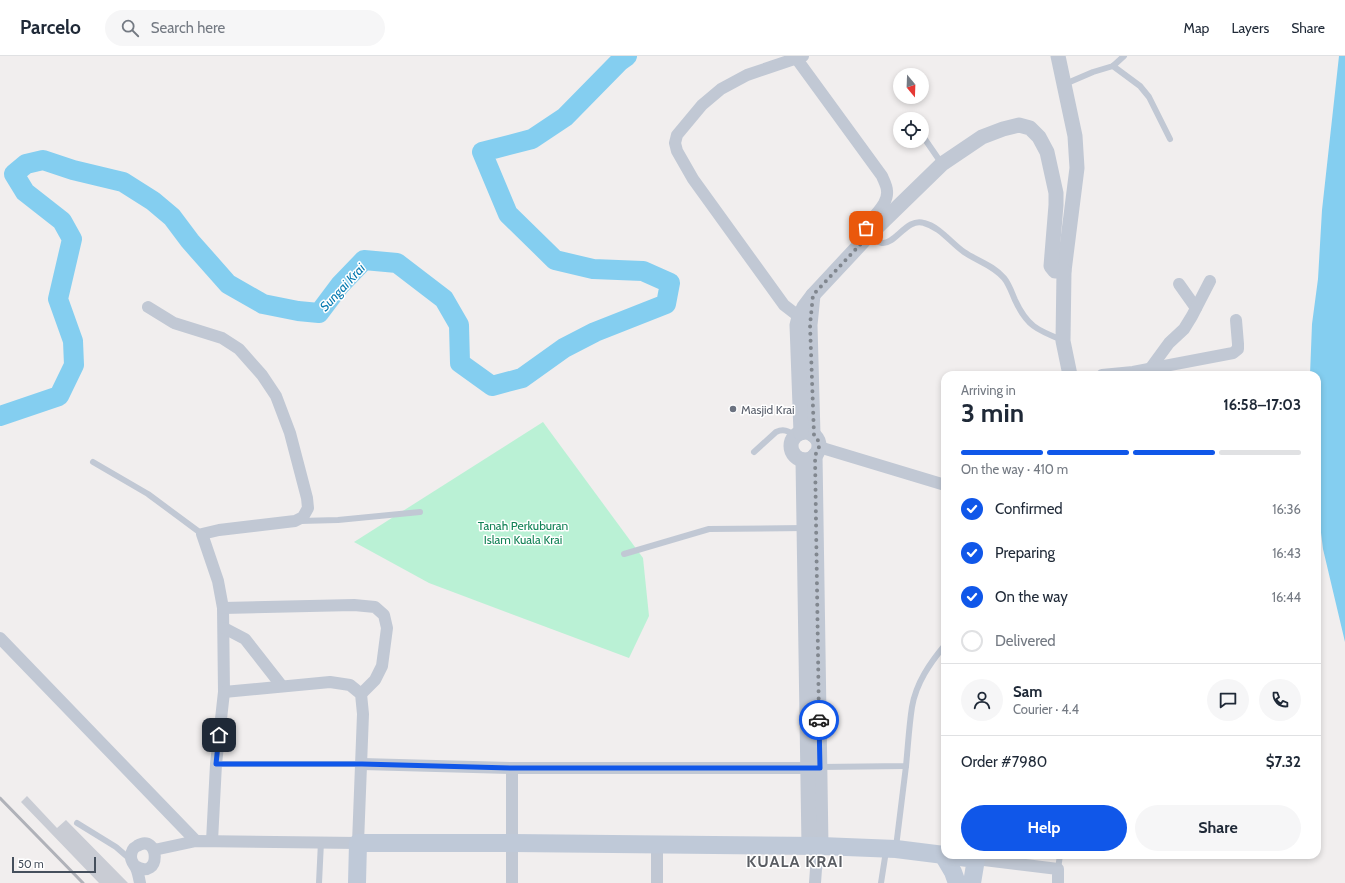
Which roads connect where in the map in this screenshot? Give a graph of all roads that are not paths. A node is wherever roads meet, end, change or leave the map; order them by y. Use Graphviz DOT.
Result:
graph roads {
  1 [pos="1058,56"];
  2 [pos="1124,56"];
  3 [pos="799,57"];
  4 [pos="1113,66"];
  5 [pos="1064,85"];
  6 [pos="1170,139"];
  7 [pos="929,145"];
  8 [pos="942,164"];
  9 [pos="868,236"];
  10 [pos="1064,271"];
  11 [pos="1210,281"];
  12 [pos="1179,284"];
  13 [pos="148,307"];
  14 [pos="1196,308"];
  15 [pos="1236,320"];
  16 [pos="804,321"];
  17 [pos="1063,341"];
  18 [pos="1069,371"];
  19 [pos="1151,371"];
  20 [pos="1154,371"];
  21 [pos="808,444"];
  22 [pos="754,452"];
  23 [pos="93,462"];
  24 [pos="941,484"];
  25 [pos="420,512"];
  26 [pos="294,521"];
  27 [pos="810,528"];
  28 [pos="202,534"];
  29 [pos="624,554"];
  30 [pos="224,608"];
  31 [pos="224,628"];
  32 [pos="0,638"];
  33 [pos="941,650"];
  34 [pos="282,685"];
  35 [pos="224,692"];
  36 [pos="361,694"];
  37 [pos="216,764"];
  38 [pos="362,764"];
  39 [pos="906,766"];
  40 [pos="512,768"];
  41 [pos="814,768"];
  42 [pos="77,824"];
  43 [pos="212,841"];
  44 [pos="190,842"];
  45 [pos="321,842"];
  46 [pos="358,843"];
  47 [pos="512,843"];
  48 [pos="657,844"];
  49 [pos="815,846"];
  50 [pos="116,847"];
  51 [pos="135,847"];
  52 [pos="891,848"];
  53 [pos="941,855"];
  54 [pos="946,859"];
  55 [pos="977,859"];
  56 [pos="990,859"];
  57 [pos="1059,859"];
  58 [pos="153,860"];
  59 [pos="133,863"];
  60 [pos="1058,869"];
  61 [pos="140,883"];
  62 [pos="145,883"];
  63 [pos="319,883"];
  64 [pos="357,883"];
  65 [pos="512,883"];
  66 [pos="657,883"];
  67 [pos="815,883"];
  68 [pos="881,883"];
  69 [pos="958,883"];
  70 [pos="972,883"];
  71 [pos="1058,883"];
  1 -- 5 [label="street"];
  2 -- 4 [label="lane"];
  3 -- 9 [label="street"];
  3 -- 16 [label="street"];
  4 -- 5 [label="lane"];
  4 -- 6 [label="lane"];
  5 -- 10 [label="street"];
  7 -- 8 [label="lane"];
  8 -- 9 [label="street"];
  8 -- 10 [label="street"];
  9 -- 16 [label="street"];
  9 -- 17 [label="lane"];
  10 -- 17 [label="street"];
  11 -- 14 [label="street"];
  12 -- 14 [label="street"];
  13 -- 26 [label="street"];
  14 -- 19 [label="street"];
  15 -- 20 [label="street"];
  16 -- 21 [label="street"];
  17 -- 18 [label="street"];
  21 -- 22 [label="lane"];
  21 -- 24 [label="street"];
  21 -- 27 [label="street"];
  23 -- 28 [label="lane"];
  25 -- 26 [label="lane"];
  26 -- 28 [label="street"];
  27 -- 29 [label="lane"];
  27 -- 41 [label="street"];
  28 -- 30 [label="street"];
  30 -- 31 [label="street"];
  30 -- 36 [label="street"];
  31 -- 34 [label="street"];
  31 -- 35 [label="street"];
  32 -- 44 [label="street"];
  33 -- 39 [label="lane"];
  34 -- 35 [label="street"];
  34 -- 36 [label="street"];
  35 -- 37 [label="street"];
  36 -- 38 [label="street"];
  37 -- 38 [label="lane"];
  37 -- 43 [label="street"];
  38 -- 40 [label="street"];
  38 -- 46 [label="street"];
  39 -- 41 [label="lane"];
  39 -- 52 [label="lane"];
  40 -- 41 [label="street"];
  40 -- 47 [label="street"];
  41 -- 49 [label="street"];
  42 -- 50 [label="lane"];
  43 -- 44 [label="street"];
  43 -- 45 [label="street"];
  44 -- 58 [label="street"];
  45 -- 46 [label="street"];
  45 -- 63 [label="lane"];
  46 -- 47 [label="main road"];
  46 -- 64 [label="main road"];
  47 -- 48 [label="main road"];
  47 -- 65 [label="street"];
  48 -- 49 [label="main road"];
  48 -- 66 [label="street"];
  49 -- 52 [label="main road"];
  49 -- 67 [label="street"];
  50 -- 51 [label="lane"];
  50 -- 59 [label="lane"];
  51 -- 58 [label="street"];
  51 -- 59 [label="street"];
  52 -- 53 [label="main road"];
  52 -- 68 [label="lane"];
  54 -- 69 [label="main road"];
  55 -- 70 [label="main road"];
  56 -- 60 [label="street"];
  57 -- 60 [label="lane"];
  58 -- 59 [label="street"];
  58 -- 62 [label="street"];
  59 -- 61 [label="street"];
  60 -- 71 [label="street"];
}
